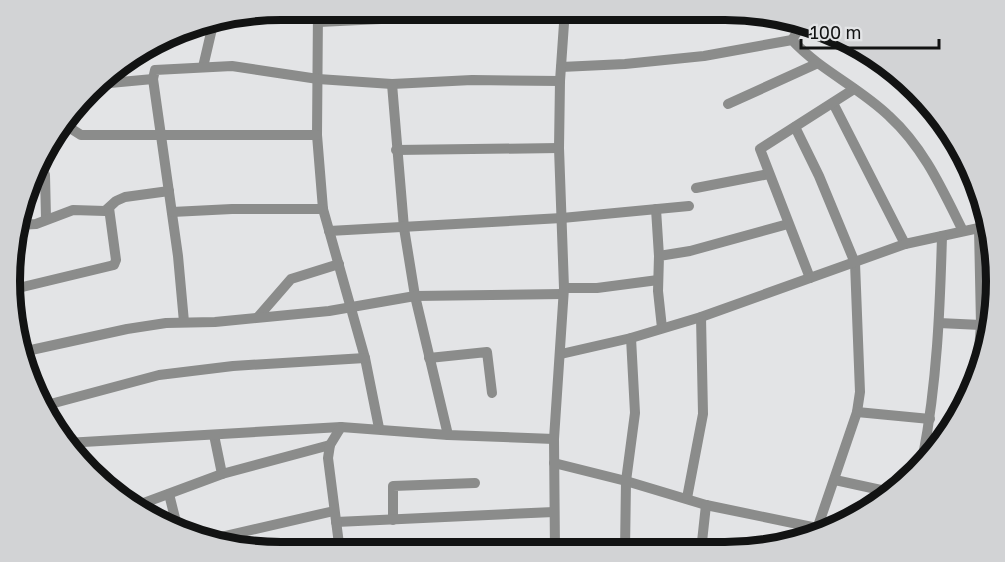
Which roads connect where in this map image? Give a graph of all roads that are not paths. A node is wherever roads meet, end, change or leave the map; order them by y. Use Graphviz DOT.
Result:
graph roads {
  1 [pos="318,20"];
  2 [pos="564,20"];
  3 [pos="212,28"];
  4 [pos="798,30"];
  5 [pos="792,40"];
  6 [pos="816,63"];
  7 [pos="203,67"];
  8 [pos="561,67"];
  9 [pos="153,79"];
  10 [pos="318,79"];
  11 [pos="560,81"];
  12 [pos="110,83"];
  13 [pos="392,84"];
  14 [pos="854,89"];
  15 [pos="833,103"];
  16 [pos="728,104"];
  17 [pos="795,127"];
  18 [pos="70,128"];
  19 [pos="159,135"];
  20 [pos="316,135"];
  21 [pos="559,148"];
  22 [pos="396,150"];
  23 [pos="769,174"];
  24 [pos="42,175"];
  25 [pos="696,188"];
  26 [pos="169,191"];
  27 [pos="689,206"];
  28 [pos="109,208"];
  29 [pos="323,209"];
  30 [pos="656,209"];
  31 [pos="172,212"];
  32 [pos="46,218"];
  33 [pos="562,218"];
  34 [pos="788,224"];
  35 [pos="26,225"];
  36 [pos="404,228"];
  37 [pos="980,228"];
  38 [pos="329,231"];
  39 [pos="963,231"];
  40 [pos="942,236"];
  41 [pos="905,244"];
  42 [pos="983,245"];
  43 [pos="659,256"];
  44 [pos="855,263"];
  45 [pos="339,264"];
  46 [pos="810,278"];
  47 [pos="658,280"];
  48 [pos="20,288"];
  49 [pos="563,291"];
  50 [pos="415,296"];
  51 [pos="351,306"];
  52 [pos="258,317"];
  53 [pos="701,317"];
  54 [pos="184,322"];
  55 [pos="939,323"];
  56 [pos="981,325"];
  57 [pos="662,328"];
  58 [pos="631,338"];
  59 [pos="28,351"];
  60 [pos="561,354"];
  61 [pos="365,358"];
  62 [pos="429,358"];
  63 [pos="492,393"];
  64 [pos="50,404"];
  65 [pos="857,412"];
  66 [pos="930,419"];
  67 [pos="340,427"];
  68 [pos="379,428"];
  69 [pos="214,435"];
  70 [pos="448,435"];
  71 [pos="554,439"];
  72 [pos="76,443"];
  73 [pos="330,445"];
  74 [pos="924,449"];
  75 [pos="555,464"];
  76 [pos="222,474"];
  77 [pos="835,480"];
  78 [pos="626,481"];
  79 [pos="475,483"];
  80 [pos="880,490"];
  81 [pos="169,494"];
  82 [pos="687,498"];
  83 [pos="144,503"];
  84 [pos="706,505"];
  85 [pos="555,512"];
  86 [pos="335,517"];
  87 [pos="393,520"];
  88 [pos="176,521"];
  89 [pos="818,525"];
  90 [pos="811,528"];
  91 [pos="226,536"];
  92 [pos="339,542"];
  93 [pos="555,542"];
  94 [pos="625,542"];
  95 [pos="702,542"];
  1 -- 10 [label="street"];
  2 -- 8 [label="street"];
  3 -- 7 [label="street"];
  4 -- 5 [label="street"];
  5 -- 6 [label="street"];
  5 -- 8 [label="street"];
  6 -- 14 [label="street"];
  6 -- 16 [label="street"];
  7 -- 9 [label="street"];
  7 -- 10 [label="street"];
  8 -- 11 [label="street"];
  9 -- 12 [label="street"];
  9 -- 19 [label="street"];
  10 -- 13 [label="street"];
  10 -- 20 [label="street"];
  11 -- 13 [label="street"];
  11 -- 21 [label="street"];
  13 -- 22 [label="street"];
  14 -- 15 [label="street"];
  14 -- 39 [label="street"];
  15 -- 17 [label="street"];
  15 -- 41 [label="street"];
  17 -- 23 [label="street"];
  17 -- 44 [label="street"];
  18 -- 19 [label="street"];
  19 -- 20 [label="street"];
  19 -- 26 [label="street"];
  20 -- 29 [label="street"];
  21 -- 22 [label="street"];
  21 -- 33 [label="street"];
  22 -- 36 [label="street"];
  23 -- 25 [label="street"];
  23 -- 34 [label="street"];
  24 -- 32 [label="street"];
  26 -- 28 [label="street"];
  26 -- 31 [label="street"];
  27 -- 30 [label="street"];
  28 -- 32 [label="street"];
  28 -- 48 [label="street"];
  29 -- 31 [label="street"];
  29 -- 38 [label="street"];
  30 -- 33 [label="street"];
  30 -- 43 [label="street"];
  31 -- 54 [label="street"];
  32 -- 35 [label="street"];
  33 -- 36 [label="street"];
  33 -- 49 [label="street"];
  34 -- 43 [label="street"];
  34 -- 46 [label="street"];
  36 -- 38 [label="street"];
  36 -- 50 [label="street"];
  37 -- 39 [label="street"];
  38 -- 45 [label="street"];
  39 -- 40 [label="street"];
  40 -- 41 [label="street"];
  40 -- 55 [label="street"];
  41 -- 44 [label="street"];
  42 -- 56 [label="street"];
  43 -- 47 [label="street"];
  44 -- 46 [label="street"];
  44 -- 65 [label="street"];
  45 -- 51 [label="street"];
  45 -- 52 [label="street"];
  46 -- 53 [label="street"];
  47 -- 49 [label="street"];
  47 -- 57 [label="street"];
  49 -- 50 [label="street"];
  49 -- 60 [label="street"];
  50 -- 51 [label="street"];
  50 -- 62 [label="street"];
  51 -- 52 [label="street"];
  51 -- 61 [label="street"];
  52 -- 54 [label="street"];
  53 -- 57 [label="street"];
  53 -- 82 [label="street"];
  54 -- 59 [label="street"];
  55 -- 56 [label="street"];
  55 -- 66 [label="street"];
  57 -- 58 [label="street"];
  58 -- 60 [label="street"];
  58 -- 78 [label="street"];
  60 -- 71 [label="street"];
  61 -- 64 [label="street"];
  61 -- 68 [label="street"];
  62 -- 63 [label="street"];
  62 -- 70 [label="street"];
  65 -- 66 [label="street"];
  65 -- 77 [label="street"];
  66 -- 74 [label="street"];
  67 -- 68 [label="street"];
  67 -- 69 [label="street"];
  67 -- 73 [label="street"];
  68 -- 70 [label="street"];
  69 -- 72 [label="street"];
  69 -- 76 [label="street"];
  70 -- 71 [label="street"];
  71 -- 75 [label="street"];
  73 -- 76 [label="street"];
  73 -- 86 [label="street"];
  75 -- 78 [label="street"];
  75 -- 85 [label="street"];
  76 -- 81 [label="street"];
  77 -- 80 [label="street"];
  77 -- 89 [label="street"];
  78 -- 82 [label="street"];
  78 -- 94 [label="street"];
  79 -- 87 [label="street"];
  81 -- 83 [label="street"];
  81 -- 88 [label="street"];
  82 -- 84 [label="street"];
  84 -- 90 [label="street"];
  84 -- 95 [label="street"];
  85 -- 87 [label="street"];
  85 -- 93 [label="street"];
  86 -- 87 [label="street"];
  86 -- 91 [label="street"];
  86 -- 92 [label="street"];
}
